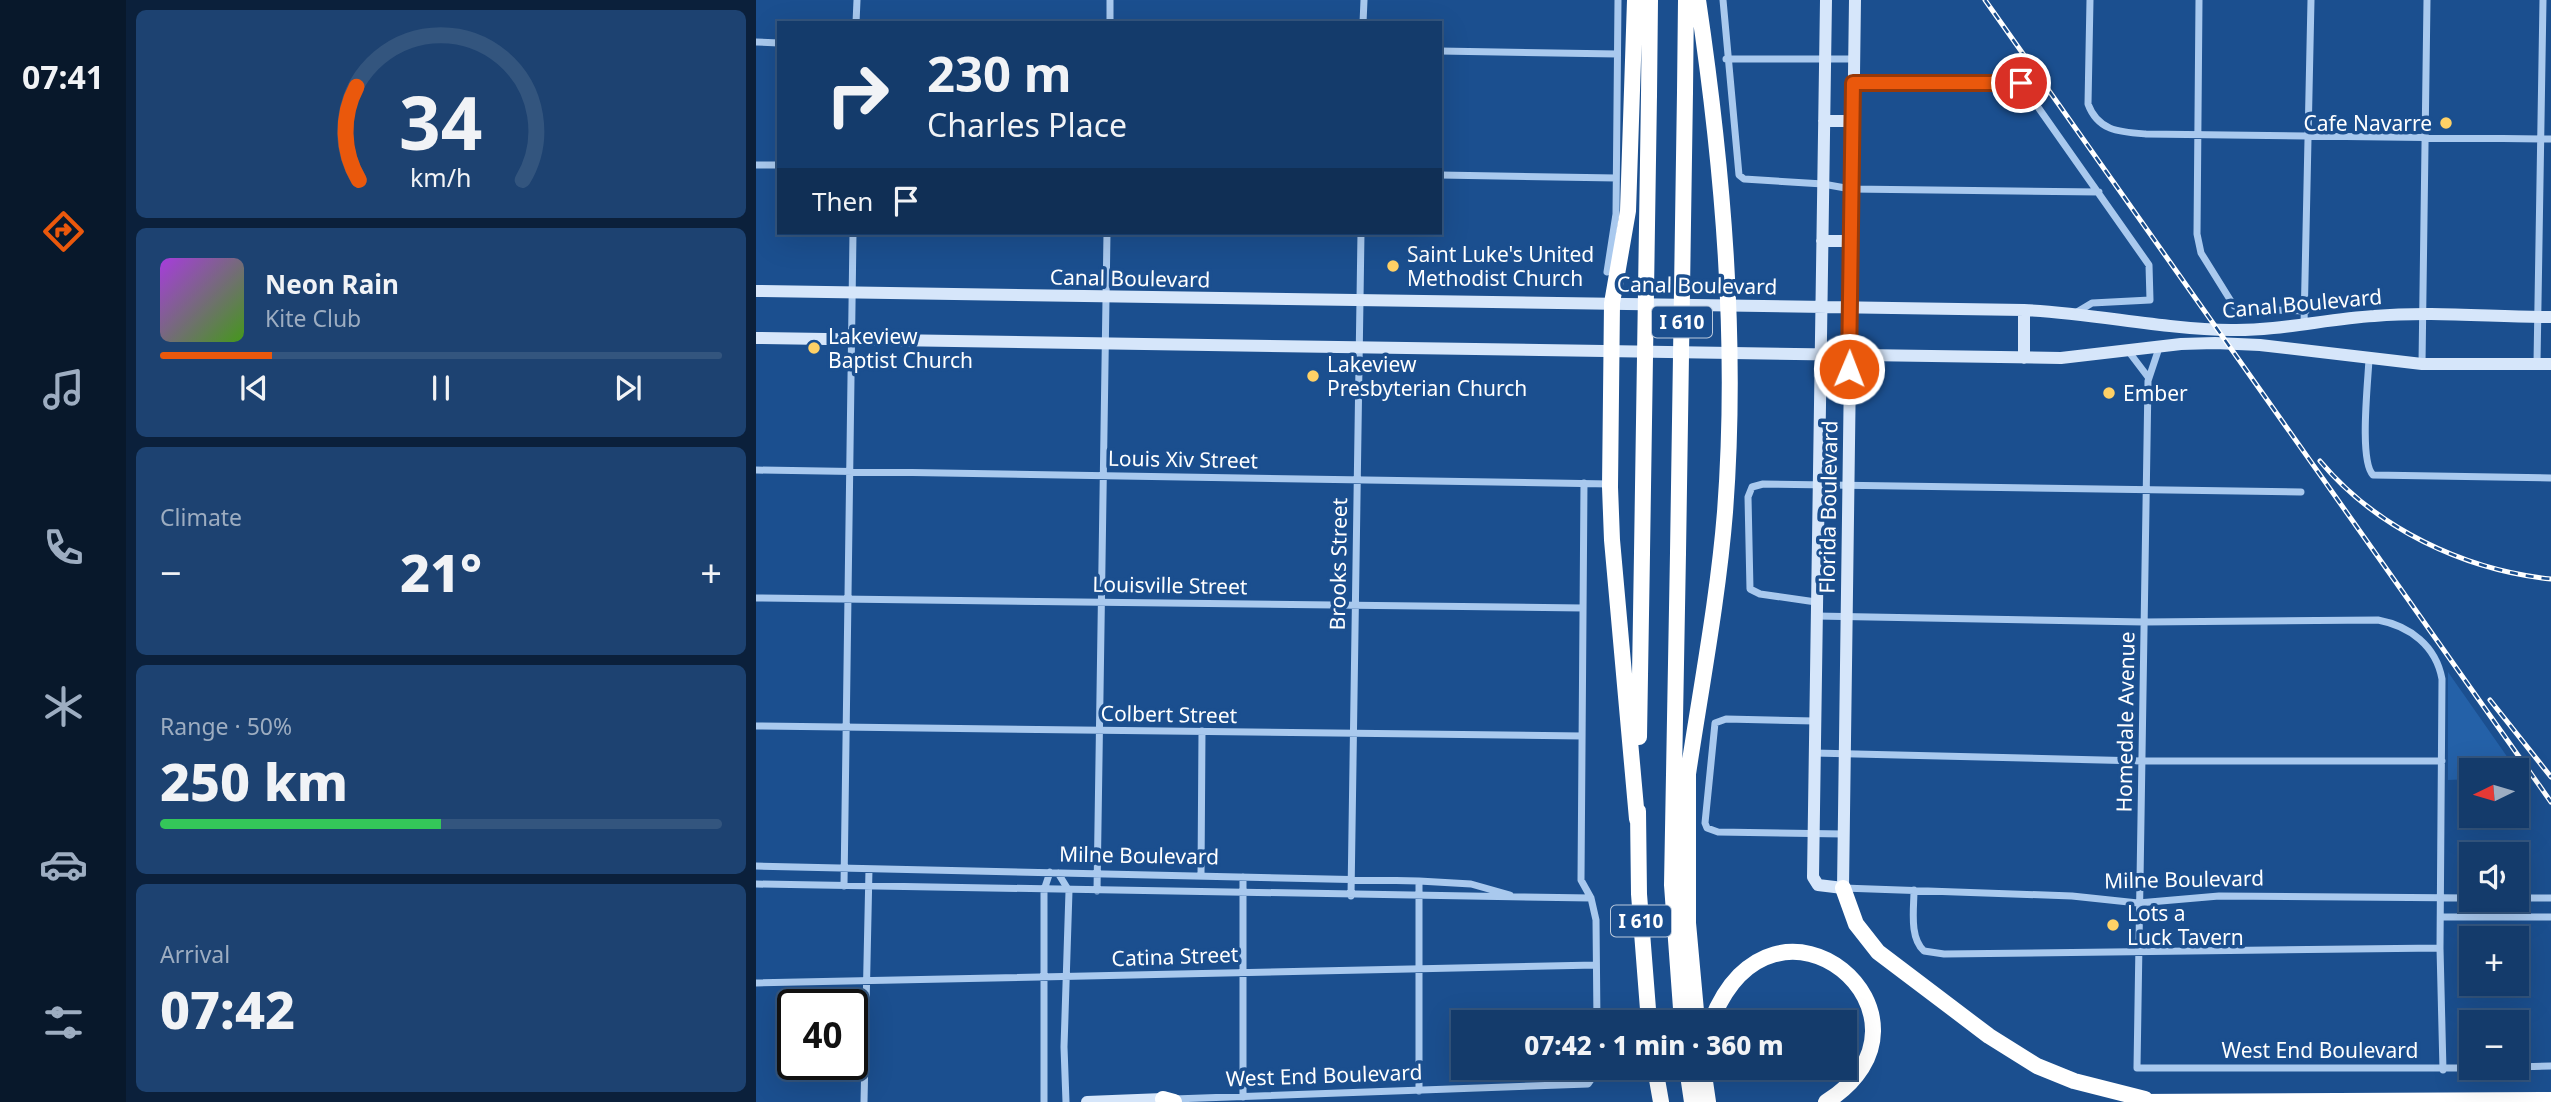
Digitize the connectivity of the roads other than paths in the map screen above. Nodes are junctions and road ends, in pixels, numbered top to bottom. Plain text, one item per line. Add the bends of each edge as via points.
1 (856, 0) edge
2 (1110, 0) edge
3 (1364, 0) edge
4 (1618, 0) edge
5 (1634, 0) edge
6 (1650, 0) edge
7 (1686, 0) edge
8 (1698, 0) edge
9 (1723, 0) edge
10 (1826, 0) edge
11 (1855, 0) edge
12 (2090, 0) edge
13 (2199, 0) edge
14 (2311, 0) edge
15 (2427, 0) edge
16 (2543, 0) edge
17 (856, 21) edge
18 (1110, 21) edge
19 (1363, 21) edge
20 (756, 42) edge
21 (777, 43) edge
22 (1442, 51) edge
23 (1617, 54) junction
24 (1825, 57) junction
25 (1727, 59) junction
26 (1853, 59) junction
27 (1853, 83) junction
28 (1824, 121) junction
29 (1852, 121) junction
30 (2198, 135) junction
31 (2309, 136) junction
32 (2425, 137) junction
33 (2541, 139) junction
34 (2551, 139) edge
35 (756, 165) edge
36 (777, 165) edge
37 (1442, 175) edge
38 (1616, 178) junction
39 (1822, 184) junction
40 (1852, 189) junction
41 (2099, 192) junction
42 (853, 235) edge
43 (1107, 235) edge
44 (1361, 235) edge
45 (1822, 241) junction
46 (1851, 241) junction
47 (1607, 272) dead end
48 (756, 291) edge
49 (852, 293) junction
50 (1106, 296) junction
51 (1361, 301) junction
52 (1612, 303) junction
53 (1729, 304) junction
54 (1822, 307) junction
55 (1850, 307) junction
56 (2024, 310) junction
57 (2306, 311) junction
58 (2077, 312) junction
59 (2423, 314) junction
60 (2544, 317) edge
61 (2304, 325) junction
62 (756, 338) edge
63 (852, 338) junction
64 (1105, 345) junction
65 (1360, 348) junction
66 (2159, 348) junction
67 (1614, 349) junction
68 (2129, 352) junction
69 (1730, 354) junction
70 (1820, 355) junction
71 (1850, 356) junction
72 (2024, 358) junction
73 (2369, 359) junction
74 (2537, 363) junction
75 (2422, 364) junction
76 (2551, 364) edge
77 (2148, 377) junction
78 (756, 470) edge
79 (850, 472) junction
80 (1104, 475) junction
81 (2551, 478) edge
82 (1357, 480) junction
83 (1584, 483) junction
84 (1610, 484) junction
85 (1818, 485) junction
86 (1847, 485) junction
87 (2147, 490) junction
88 (2301, 492) dead end
89 (756, 598) edge
90 (1678, 598) junction
91 (847, 599) junction
92 (1102, 602) junction
93 (1816, 602) junction
94 (1355, 605) junction
95 (1583, 608) junction
96 (1816, 616) junction
97 (1846, 618) junction
98 (2144, 622) junction
99 (1815, 721) junction
100 (756, 726) edge
101 (846, 727) junction
102 (1101, 730) junction
103 (1202, 731) junction
104 (1352, 735) junction
105 (1582, 737) junction
106 (1814, 753) junction
107 (1843, 754) junction
108 (2142, 761) junction
109 (2442, 761) junction
110 (1688, 774) junction
111 (1637, 819) junction
112 (1813, 833) junction
113 (1843, 834) junction
114 (756, 866) edge
115 (844, 868) junction
116 (869, 869) junction
117 (1054, 872) junction
118 (1098, 874) junction
119 (1201, 876) junction
120 (1243, 877) junction
121 (1351, 879) junction
122 (1419, 880) junction
123 (1815, 882) joint
124 (756, 884) edge
125 (844, 886) junction
126 (869, 886) junction
127 (1843, 888) junction
128 (1044, 890) junction
129 (1914, 890) junction
130 (1069, 891) junction
131 (1097, 891) junction
132 (1243, 894) junction
133 (1419, 895) junction
134 (1350, 896) junction
135 (1520, 898) junction
136 (1591, 898) junction
137 (2442, 898) junction
138 (2459, 898) edge
139 (2529, 898) edge
140 (2551, 898) edge
141 (2138, 903) junction
142 (2442, 917) junction
143 (2551, 917) edge
144 (2440, 948) junction
145 (2139, 952) junction
146 (1596, 965) junction
147 (1418, 968) junction
148 (1242, 971) junction
149 (1043, 977) junction
150 (1067, 977) junction
151 (867, 980) junction
152 (756, 983) edge
153 (1597, 1010) edge
154 (1648, 1010) edge
155 (1681, 1010) edge
156 (1696, 1010) edge
157 (1716, 1010) edge
158 (2551, 1066) edge
159 (2529, 1067) edge
160 (2137, 1068) joint
161 (2459, 1069) edge
162 (2443, 1070) junction
163 (1857, 1074) edge
164 (1591, 1080) edge
165 (1657, 1080) edge
166 (1689, 1080) edge
167 (1705, 1080) edge
168 (1853, 1080) edge
169 (1419, 1091) junction
170 (1243, 1097) junction
171 (2551, 1100) edge
172 (1169, 1101) edge
173 (2154, 1101) edge
174 (864, 1102) edge
175 (1044, 1102) edge
176 (1066, 1102) edge
177 (1087, 1102) edge
178 (1661, 1102) edge
179 (1692, 1102) edge
180 (1708, 1102) edge
181 (1826, 1102) edge
182 (2134, 1102) edge

1 - 17 street
2 - 18 street
3 - 19 street
4 - 23 street
5 - 52 highway via 1628,211
6 - 111 highway, I 610, bridge
7 - 90 highway, I 610, bridge
8 - 53 highway
9 - 25 street
10 - 24 main road, Florida Boulevard
11 - 26 main road, Florida Boulevard
12 - 30 street via 2088,104 2095,119 2112,130
13 - 30 street
14 - 31 street
15 - 32 street
16 - 33 street
20 - 21 street
22 - 23 street
23 - 38 street
24 - 25 street
24 - 26 street
24 - 28 main road, Florida Boulevard
25 - 39 street via 1739,175
26 - 27 main road, Florida Boulevard
27 - 29 main road, Florida Boulevard
27 - 41 street via 2021,83
28 - 29 main road
28 - 39 main road, Florida Boulevard
29 - 40 main road, Florida Boulevard
30 - 31 street
30 - 57 street via 2197,234 2201,253 2234,306
31 - 32 street
31 - 57 street
32 - 33 street
32 - 59 street
33 - 34 street
33 - 60 street
35 - 36 street
37 - 38 street
38 - 47 street
39 - 40 street
39 - 45 main road, Florida Boulevard
40 - 41 street
40 - 46 main road, Florida Boulevard
41 - 58 street via 2149,265 2150,300 2092,303
42 - 49 street
43 - 50 street
44 - 51 street, Brooks Street
45 - 46 main road
45 - 54 main road, Florida Boulevard
46 - 55 main road, Florida Boulevard
48 - 49 main road, Canal Boulevard
49 - 50 main road, Canal Boulevard
49 - 63 street
50 - 51 main road, Canal Boulevard
50 - 64 street
51 - 52 main road, Canal Boulevard
51 - 65 street, Brooks Street
52 - 53 main road, Canal Boulevard
52 - 67 highway
53 - 54 main road, Canal Boulevard
53 - 69 highway
54 - 55 main road, Canal Boulevard
54 - 70 main road, Florida Boulevard
55 - 56 main road, Canal Boulevard
55 - 71 main road, Florida Boulevard
56 - 58 main road, Canal Boulevard
56 - 72 main road
57 - 61 street
58 - 61 main road, Canal Boulevard via 2188,328 2267,330
59 - 60 main road, Canal Boulevard
59 - 61 main road, Canal Boulevard
59 - 75 street
60 - 74 street
62 - 63 main road, Canal Boulevard
63 - 64 main road, Canal Boulevard
63 - 79 street
64 - 65 main road, Canal Boulevard
64 - 80 street
65 - 67 main road, Canal Boulevard
65 - 82 street, Brooks Street
66 - 68 main road, Canal Boulevard
66 - 73 main road, Canal Boulevard via 2260,345
66 - 77 street, Homedale Avenue
67 - 69 main road, Canal Boulevard
67 - 84 highway
68 - 72 main road, Canal Boulevard
68 - 77 street
69 - 70 main road, Canal Boulevard
69 - 110 highway via 1725,512
70 - 71 main road, Canal Boulevard
70 - 85 main road, Florida Boulevard
71 - 72 main road, Canal Boulevard
71 - 86 main road, Florida Boulevard
73 - 75 main road, Canal Boulevard
73 - 81 street via 2366,460 2373,475
74 - 75 main road, Canal Boulevard
74 - 76 main road, Canal Boulevard
77 - 87 street, Homedale Avenue
78 - 79 street, Louis Xiv Street
79 - 80 street, Louis Xiv Street
79 - 91 street
80 - 82 street, Louis Xiv Street
80 - 92 street
82 - 83 street, Louis Xiv Street
82 - 94 street, Brooks Street
83 - 84 street, Louis Xiv Street
83 - 95 street
84 - 111 highway
85 - 86 street
85 - 93 main road, Florida Boulevard
85 - 93 street via 1763,484 1752,487 1748,497 1750,589
86 - 87 street
86 - 97 main road, Florida Boulevard
87 - 88 street
87 - 98 street, Homedale Avenue
89 - 91 street, Louisville Street
90 - 110 highway
90 - 155 highway, I 610 via 1672,886
91 - 92 street, Louisville Street
91 - 101 street
92 - 94 street, Louisville Street
92 - 102 street
93 - 96 main road, Florida Boulevard
94 - 95 street, Louisville Street
94 - 104 street, Brooks Street
95 - 105 street
96 - 97 street
96 - 99 main road, Florida Boulevard
97 - 98 street
97 - 107 main road, Florida Boulevard
98 - 108 street, Homedale Avenue
98 - 109 street via 2378,620 2408,629 2431,651 2440,669
99 - 106 main road, Florida Boulevard
99 - 112 street via 1726,719 1715,723 1704,817 1707,828 1718,832
100 - 101 street, Colbert Street
101 - 102 street, Colbert Street
101 - 115 street
102 - 103 street, Colbert Street
102 - 118 street
103 - 104 street, Colbert Street
103 - 119 street
104 - 105 street, Colbert Street
104 - 121 street, Brooks Street
105 - 136 street via 1581,880
106 - 107 street
106 - 112 main road, Florida Boulevard
107 - 108 street
107 - 113 main road, Florida Boulevard
108 - 109 street
108 - 141 street, Homedale Avenue
109 - 137 street
110 - 156 highway via 1688,923
111 - 154 highway, I 610
112 - 113 street
112 - 123 main road, Florida Boulevard
113 - 127 main road, Florida Boulevard
114 - 115 street, Milne Boulevard
115 - 116 street, Milne Boulevard
115 - 125 street
116 - 117 street, Milne Boulevard
116 - 126 street
117 - 118 street, Milne Boulevard
117 - 128 street
117 - 130 street
118 - 119 street, Milne Boulevard
118 - 131 street
119 - 120 street, Milne Boulevard
120 - 121 street, Milne Boulevard
120 - 132 street
121 - 122 street, Milne Boulevard
121 - 134 street, Brooks Street
122 - 133 street
122 - 135 street, Milne Boulevard via 1471,884
123 - 127 main road, Milne Boulevard
124 - 125 street, Milne Boulevard
125 - 126 street, Milne Boulevard
126 - 128 street, Milne Boulevard
126 - 151 street
127 - 129 street, Milne Boulevard
127 - 173 highway via 1856,924 1878,952 1989,1036 2037,1066 2074,1081
128 - 130 street, Milne Boulevard
128 - 149 street
129 - 141 street, Milne Boulevard
129 - 145 street via 1916,937 1924,951
130 - 131 street, Milne Boulevard
130 - 150 street
131 - 132 street, Milne Boulevard
132 - 134 street, Milne Boulevard
132 - 148 street
133 - 134 street, Milne Boulevard
133 - 135 street, Milne Boulevard
133 - 147 street
135 - 136 street, Milne Boulevard
136 - 146 street
137 - 138 street, Milne Boulevard
137 - 141 street, Milne Boulevard via 2219,896
137 - 142 street
139 - 140 street
141 - 145 street, Homedale Avenue
142 - 143 street
142 - 144 street
144 - 145 street
144 - 162 street
145 - 160 street, Homedale Avenue
146 - 147 street, Catina Street
146 - 153 street
147 - 148 street, Catina Street
147 - 169 street
148 - 150 street, Catina Street
148 - 170 street
149 - 150 street, Catina Street
149 - 151 street, Catina Street
149 - 175 street
150 - 176 street
151 - 152 street, Catina Street
151 - 174 street
157 - 163 highway via 1741,972 1769,956 1802,952 1843,969 1864,993 1872,1023 1868,1058
158 - 159 street
160 - 162 street, West End Boulevard
161 - 162 street, West End Boulevard
164 - 169 street, West End Boulevard via 1562,1086
165 - 178 highway
166 - 179 highway
167 - 180 highway
168 - 181 highway
169 - 170 street, West End Boulevard
170 - 172 street, West End Boulevard
171 - 173 highway
172 - 177 main road, West End Boulevard
173 - 182 highway

